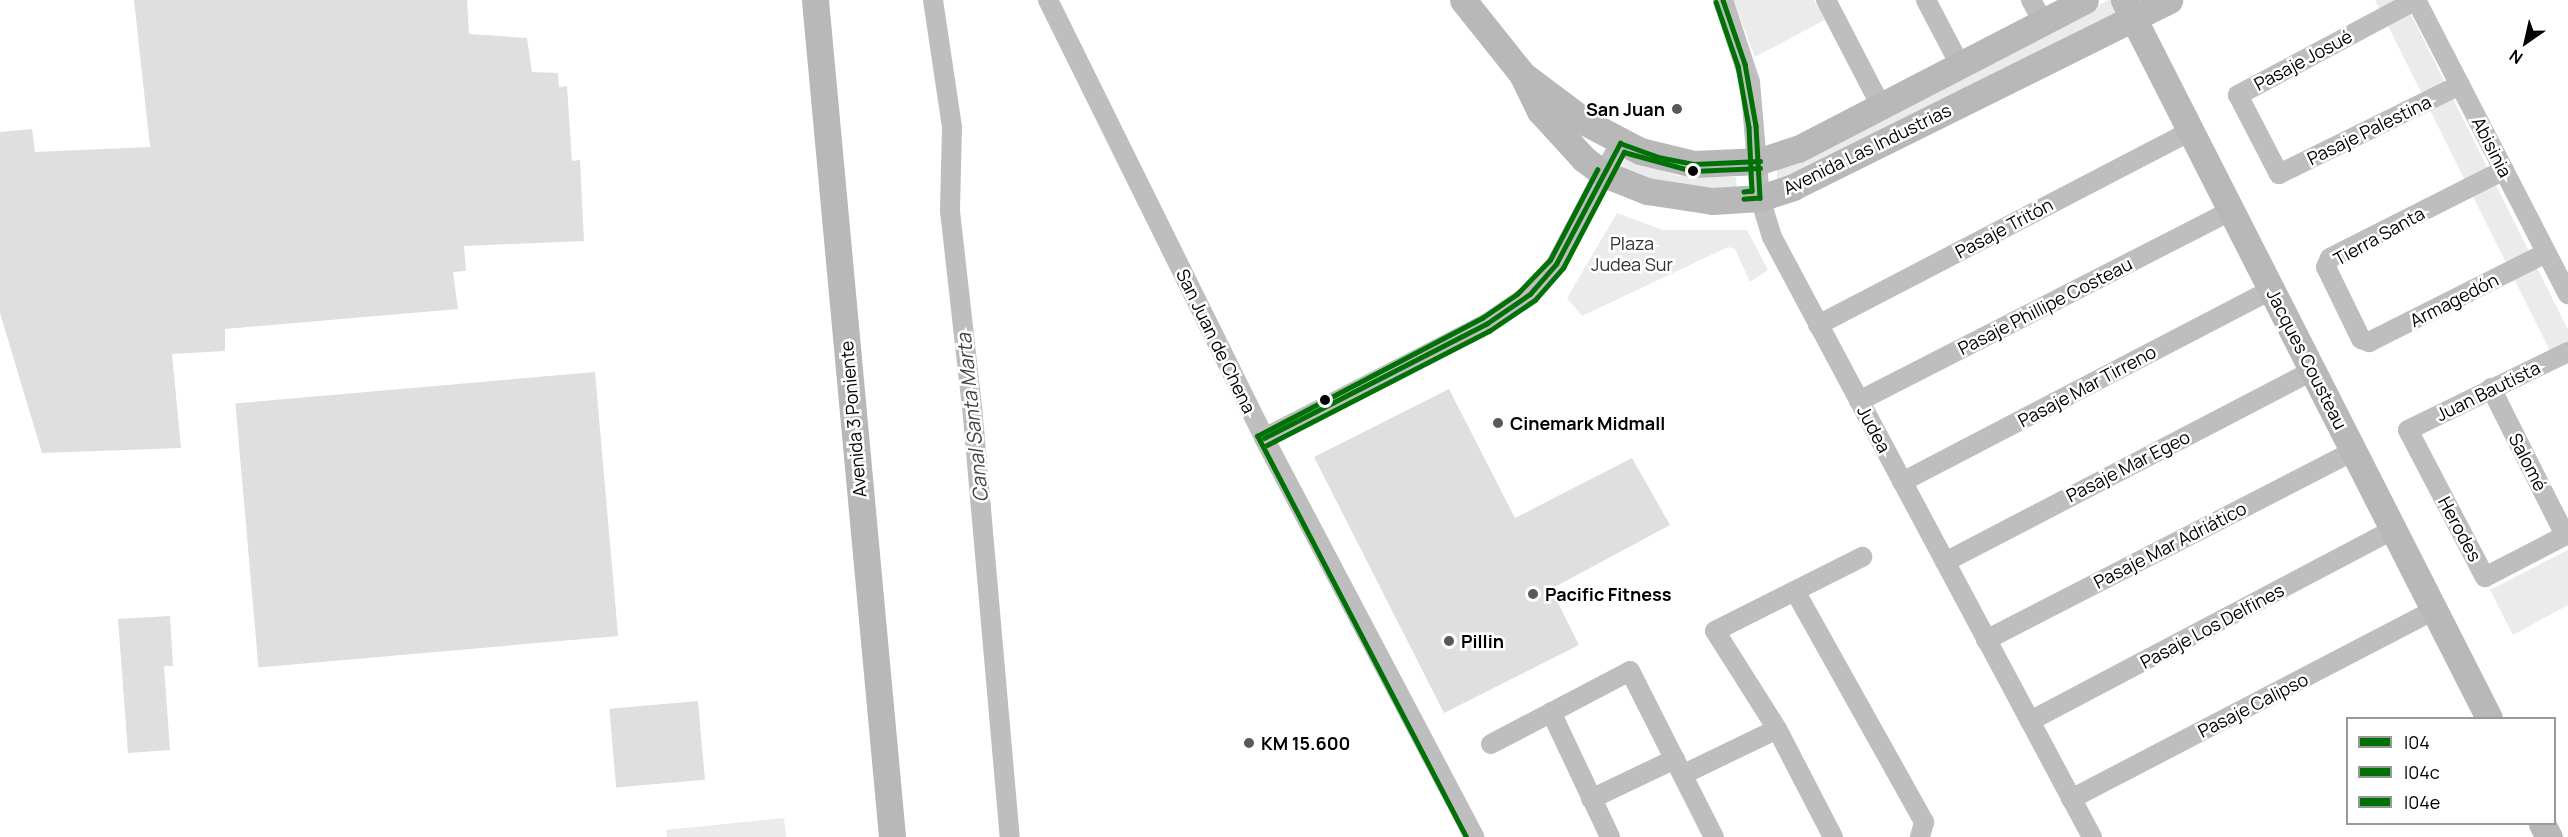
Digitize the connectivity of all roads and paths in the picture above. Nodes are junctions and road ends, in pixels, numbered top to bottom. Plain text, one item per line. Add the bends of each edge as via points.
1 (814, 0) edge
2 (1048, 0) edge
3 (1463, 0) edge
4 (1723, 0) edge
5 (1826, 0) edge
6 (1926, 0) edge
7 (2085, 0) edge
8 (2169, 0) edge
9 (2416, 0) edge
10 (2129, 9) edge
11 (2037, 11) edge
12 (1960, 65) junction
13 (1522, 74) junction
14 (2460, 85) junction
15 (1881, 106) junction
16 (2190, 131) junction
17 (1620, 143) junction
18 (1760, 161) junction
19 (2504, 170) junction
20 (1604, 174) junction
21 (2279, 174) joint
22 (1760, 198) junction
23 (2231, 211) junction
24 (2546, 253) junction
25 (2271, 290) junction
26 (2568, 294) edge
27 (1818, 325) junction
28 (2361, 339) joint
29 (2568, 352) edge
30 (2312, 371) junction
31 (2491, 388) junction
32 (1859, 401) junction
33 (2408, 430) joint
34 (1264, 438) junction
35 (2353, 451) junction
36 (1902, 482) junction
37 (2393, 530) junction
38 (2567, 535) edge
39 (1862, 557) dead end
40 (1945, 562) junction
41 (1795, 591) junction
42 (2434, 610) junction
43 (1986, 640) junction
44 (1551, 712) junction
45 (2488, 717) edge
46 (2030, 721) junction
47 (1776, 729) junction
48 (1491, 744) dead end
49 (1679, 766) junction
50 (1591, 799) junction
51 (2072, 799) junction
52 (892, 837) edge
53 (1474, 837) edge
54 (1610, 837) edge
55 (1714, 837) edge
56 (1833, 837) edge
57 (1920, 837) edge
58 (2092, 837) edge

1 - 52 street, Avenida 3 Poniente
2 - 34 street, San Juan de Chena
3 - 13 street, Avenida Las Industrias
4 - 18 street, Judea via 1750,82
5 - 15 street
6 - 12 street
7 - 11 street, Avenida Las Industrias
8 - 10 street, Avenida Las Industrias
9 - 14 street, Abisinia
9 - 21 street, Pasaje Josué via 2238,94
10 - 16 street, Jacques Cousteau
10 - 22 street, Avenida Las Industrias via 1818,175
11 - 12 street, Avenida Las Industrias
12 - 15 street, Avenida Las Industrias
13 - 17 street, Avenida Las Industrias
13 - 20 street, Avenida Las Industrias via 1540,111 1584,159
14 - 19 street, Abisinia
14 - 21 street, Pasaje Palestina
15 - 18 street, Avenida Las Industrias via 1798,149
16 - 23 street, Jacques Cousteau
16 - 27 street, Pasaje Tritón
17 - 18 street, Avenida Las Industrias via 1658,157 1694,164
17 - 20 street
18 - 22 street, Judea
19 - 24 street, Abisinia
19 - 28 street, Tierra Santa via 2330,258 2326,267
20 - 22 street, Avenida Las Industrias via 1647,191 1691,200
20 - 34 street via 1556,264 1522,300 1486,324
22 - 27 street, Judea via 1772,237
23 - 25 street, Jacques Cousteau
23 - 32 street, Pasaje Phillipe Costeau
24 - 26 street, Abisinia
24 - 28 street, Armagedón via 2369,342
25 - 30 street, Jacques Cousteau
25 - 36 street, Pasaje Mar Tirreno
27 - 32 street, Judea
29 - 31 street, Juan Bautista
30 - 35 street, Jacques Cousteau
30 - 40 street, Pasaje Mar Egeo
31 - 33 street, Juan Bautista
31 - 38 street, Salomé
32 - 36 street, Judea
33 - 38 street, Herodes via 2485,577
34 - 53 street, San Juan de Chena
35 - 37 street, Jacques Cousteau
35 - 43 street, Pasaje Mar Adriático
36 - 40 street, Judea
37 - 42 street, Jacques Cousteau
37 - 46 street, Pasaje Los Delfines
39 - 41 street
40 - 43 street, Judea
41 - 47 street via 1715,631
41 - 57 street via 1924,822
42 - 45 street, Jacques Cousteau
42 - 51 street, Pasaje Calipso
43 - 46 street, Judea
44 - 48 street
44 - 49 street via 1630,672
44 - 50 street
46 - 51 street, Judea
47 - 49 street
47 - 56 street
49 - 50 street
49 - 55 street
50 - 54 street
51 - 58 street, Judea

